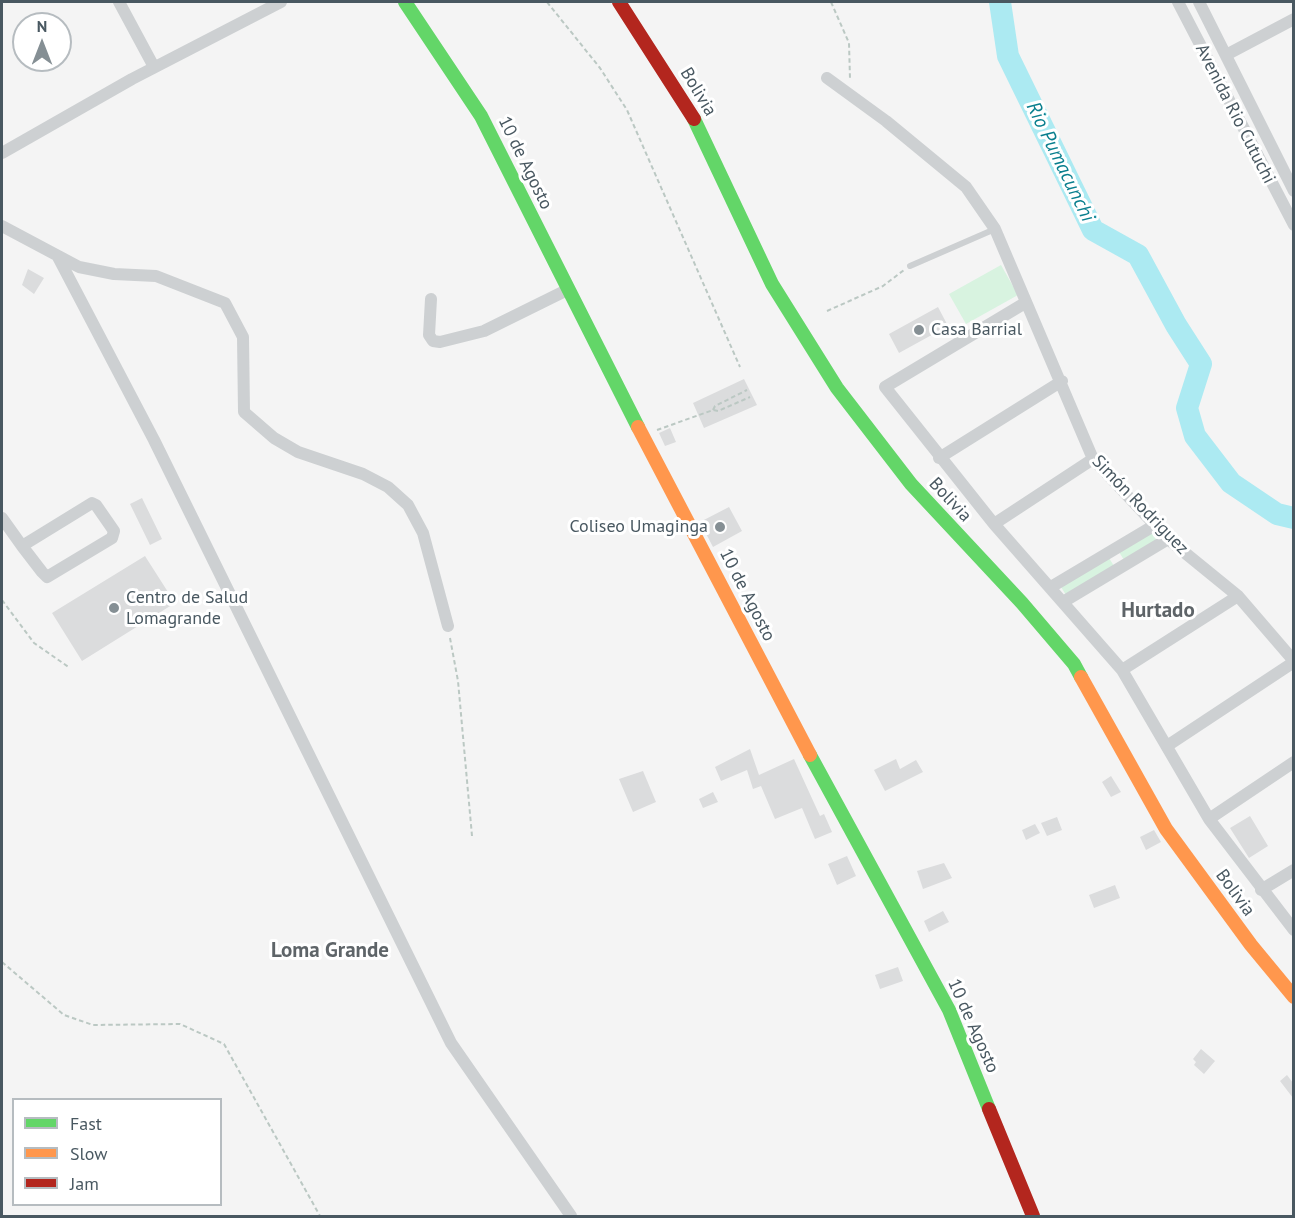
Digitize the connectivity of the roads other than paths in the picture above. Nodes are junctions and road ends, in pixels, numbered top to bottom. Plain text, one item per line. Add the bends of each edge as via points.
1 (119, 2) edge
2 (281, 2) edge
3 (405, 2) edge
4 (619, 2) edge
5 (1178, 2) edge
6 (1199, 2) edge
7 (1293, 19) edge
8 (1226, 55) junction
9 (154, 67) junction
10 (827, 78) dead end
11 (2, 153) edge
12 (1293, 188) edge
13 (1277, 195) junction
14 (1293, 225) edge
15 (2, 226) edge
16 (995, 229) junction
17 (58, 257) junction
18 (910, 266) road end
19 (567, 290) junction
20 (431, 299) dead end
21 (1025, 303) junction
22 (1062, 381) junction
23 (939, 458) junction
24 (1093, 459) junction
25 (2, 518) edge
26 (994, 524) junction
27 (1155, 525) junction
28 (1168, 539) junction
29 (22, 546) junction
30 (1109, 552) junction
31 (1120, 568) junction
32 (1051, 587) junction
33 (1238, 596) junction
34 (1063, 602) junction
35 (448, 626) road end
36 (1293, 662) edge
37 (1122, 670) junction
38 (1167, 746) junction
39 (1293, 762) edge
40 (1209, 819) junction
41 (1293, 870) edge
42 (1261, 890) junction
43 (1293, 930) edge
44 (1293, 997) edge
45 (571, 1216) edge
46 (1033, 1216) edge

1 - 9 street
2 - 9 street
3 - 19 street, 10 de Agosto via 481,116
4 - 44 street, Bolivia via 691,112 772,284 837,388 911,484 1074,664 1166,829
5 - 13 street, Avenida Rio Cutuchi
6 - 8 street, Avenida Rio Cutuchi
7 - 8 street
8 - 12 street, Avenida Rio Cutuchi
9 - 11 street
10 - 16 street, Simón Rodriguez via 966,187
12 - 13 street
13 - 14 street, Avenida Rio Cutuchi
15 - 17 street
16 - 18 lane
16 - 21 street, Simón Rodriguez
17 - 35 street via 79,267 114,274 156,276 225,303 243,337 244,412 274,438 298,452 363,474 388,487 408,505 423,533
17 - 45 street via 159,450 451,1043
19 - 20 street via 484,331 440,342 429,335
19 - 46 street, 10 de Agosto via 787,714 949,1010
21 - 22 street, Simón Rodriguez
21 - 23 street via 885,387
22 - 23 street
22 - 24 street, Simón Rodriguez
23 - 26 street
24 - 26 street
24 - 27 street, Simón Rodriguez
25 - 29 street
26 - 32 street
27 - 28 street, Simón Rodriguez
27 - 30 street
28 - 31 street
28 - 33 street, Simón Rodriguez
29 - 29 street via 42,572 51,577 112,538 114,531 92,503
30 - 31 street
30 - 32 street
31 - 34 street
32 - 34 street
33 - 36 street, Simón Rodriguez
33 - 37 street
34 - 37 street
36 - 38 street
37 - 38 street
38 - 40 street
39 - 40 street
40 - 42 street
41 - 42 street
42 - 43 street

